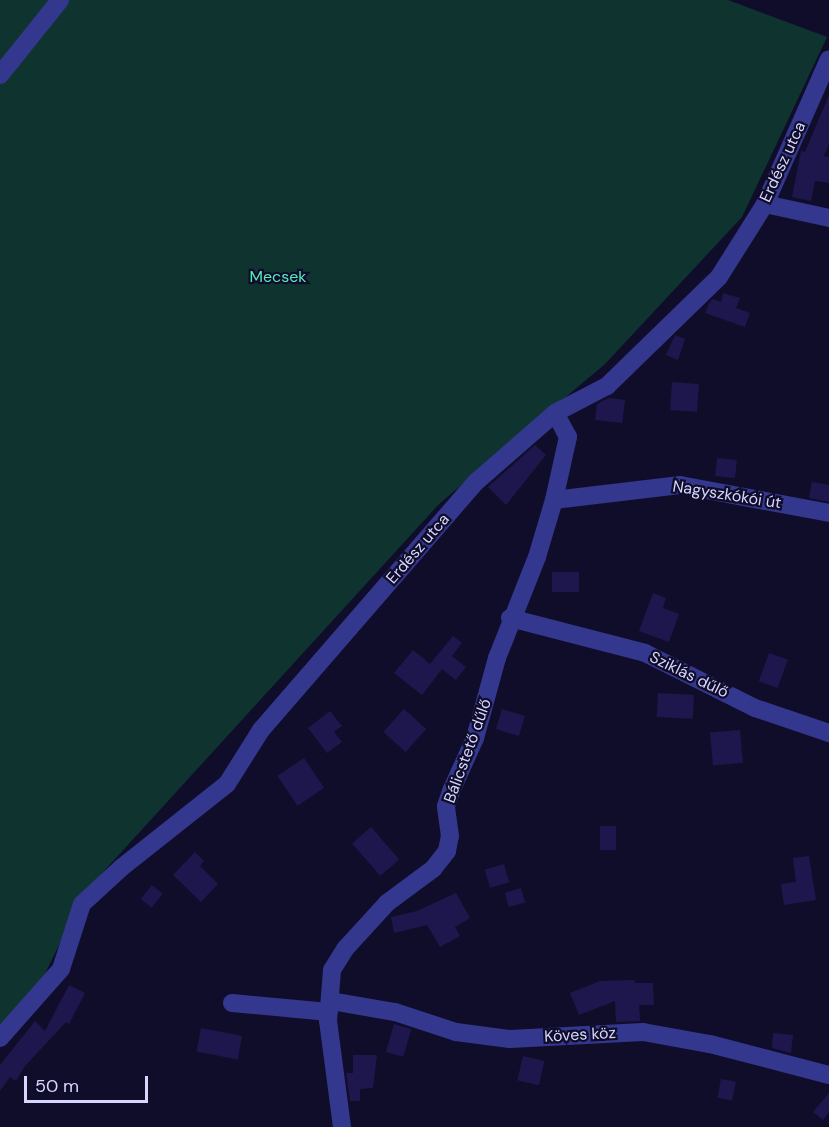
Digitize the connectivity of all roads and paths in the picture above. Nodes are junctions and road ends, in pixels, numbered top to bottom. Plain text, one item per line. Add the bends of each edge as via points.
1 (60, 0) edge
2 (829, 59) edge
3 (0, 75) edge
4 (765, 204) junction
5 (829, 218) edge
6 (555, 413) junction
7 (554, 500) junction
8 (829, 513) edge
9 (510, 618) junction
10 (829, 733) edge
11 (232, 1003) dead end
12 (330, 1006) junction
13 (0, 1038) edge
14 (829, 1075) edge
15 (342, 1127) edge

1 - 3 street
2 - 4 street, Erdész utca
4 - 5 street
4 - 6 street, Erdész utca via 720,277 607,386
6 - 7 street, Bálicstető dűlő via 568,437
6 - 13 street, Erdész utca via 476,482 261,730 228,784 121,868 82,904 61,969
7 - 8 street, Nagyszkókói út via 680,484
7 - 9 street, Bálicstető dűlő via 537,557
9 - 10 street, Sziklás dűlő via 645,653 755,708
9 - 12 street, Bálicstető dűlő via 475,738 446,806 450,836 447,851 434,869 387,903 345,949 332,970
11 - 12 street, Köves köz
12 - 14 street, Köves köz via 395,1012 456,1032 510,1039 643,1032 710,1044
12 - 15 street, Bálicstető dűlő

